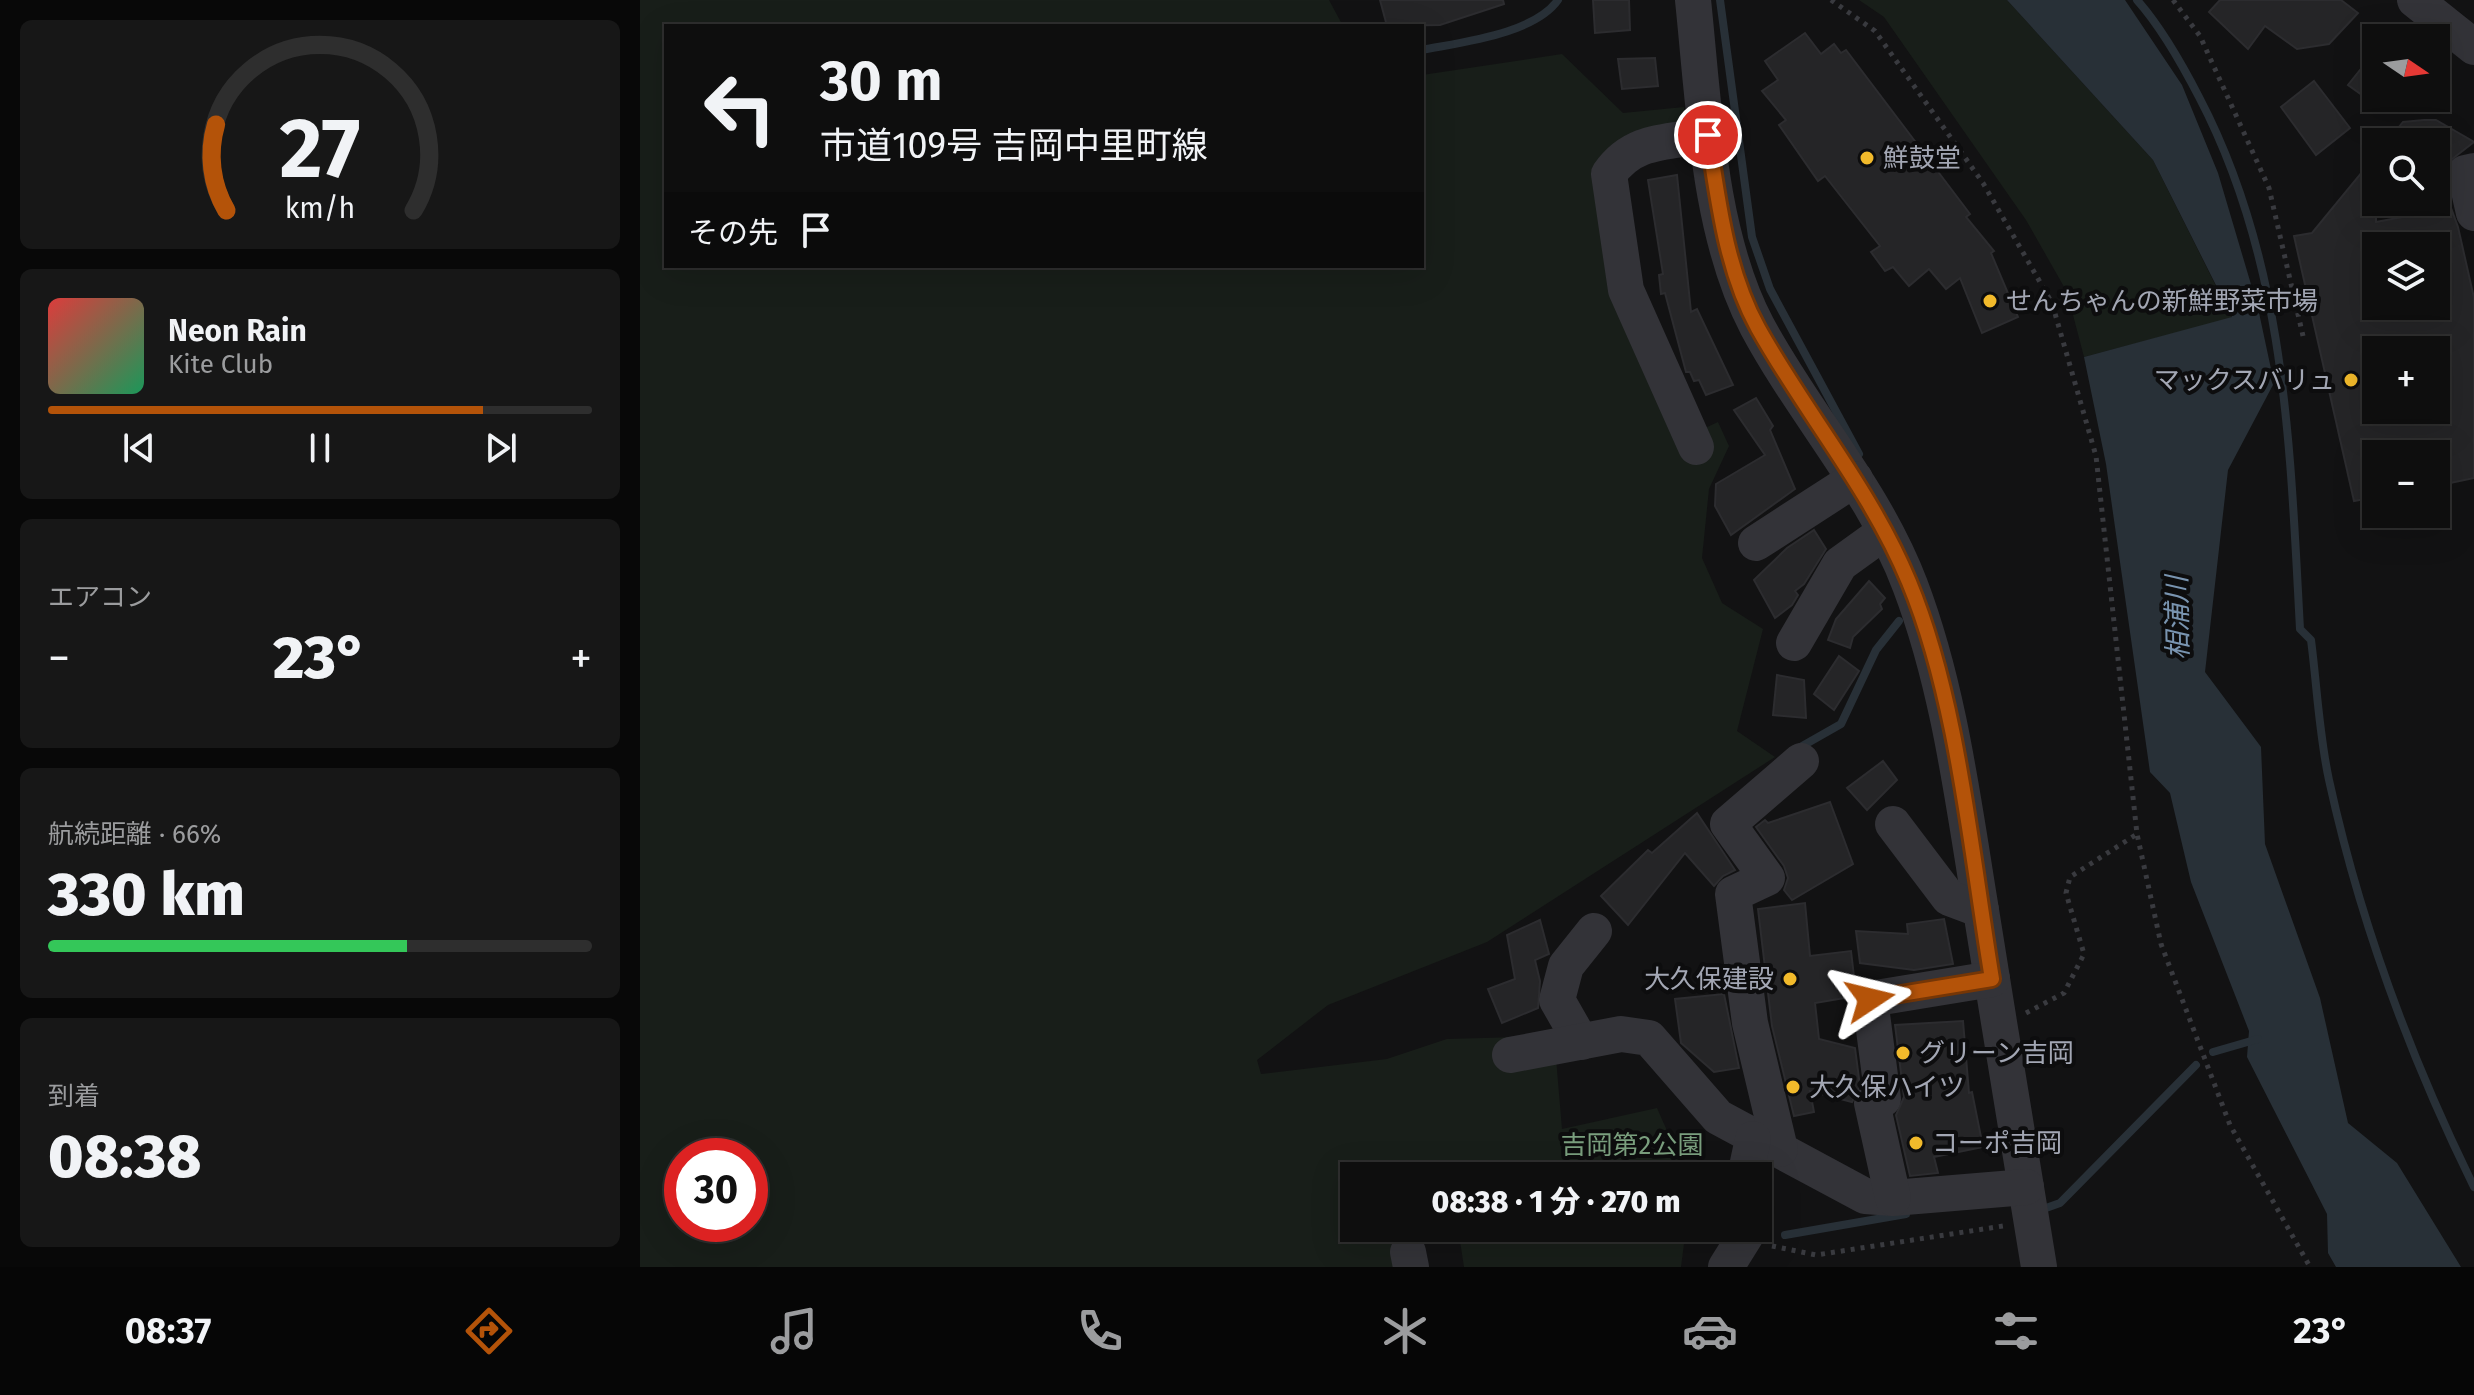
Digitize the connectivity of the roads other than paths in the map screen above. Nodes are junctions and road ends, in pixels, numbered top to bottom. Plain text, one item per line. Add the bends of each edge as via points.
1 (1693, 0) edge
2 (2415, 0) edge
3 (2474, 47) edge
4 (1708, 135) junction
5 (2474, 171) edge
6 (2474, 213) edge
7 (1698, 429) dead end
8 (1855, 479) junction
9 (1883, 533) junction
10 (1756, 543) dead end
11 (1794, 643) dead end
12 (1801, 761) dead end
13 (1893, 824) dead end
14 (1981, 910) junction
15 (1594, 931) dead end
16 (1992, 979) junction
17 (1581, 1042) junction
18 (1510, 1055) dead end
19 (1766, 1144) junction
20 (1754, 1162) edge
21 (1893, 1198) junction
22 (2029, 1204) junction
23 (1740, 1242) edge
24 (1726, 1267) edge
25 (2039, 1267) edge

1 - 4 street
2 - 3 street
4 - 7 street via 1636,147 1609,174 1626,290
4 - 8 street via 1736,278 1757,326
5 - 6 street via 2465,173
8 - 9 street
8 - 10 street
9 - 11 street via 1840,564
9 - 14 street via 1909,582 1931,647 1957,761
12 - 19 street via 1728,824 1767,878 1733,894
13 - 14 street via 1949,898
14 - 16 street
15 - 17 street via 1566,966 1557,1000
16 - 21 street via 1870,999 1883,1099 1872,1103
16 - 22 street
17 - 18 street
17 - 19 street via 1621,1034 1649,1038 1718,1117
19 - 20 street
19 - 21 street via 1865,1196
21 - 22 street
22 - 25 street
23 - 24 street

